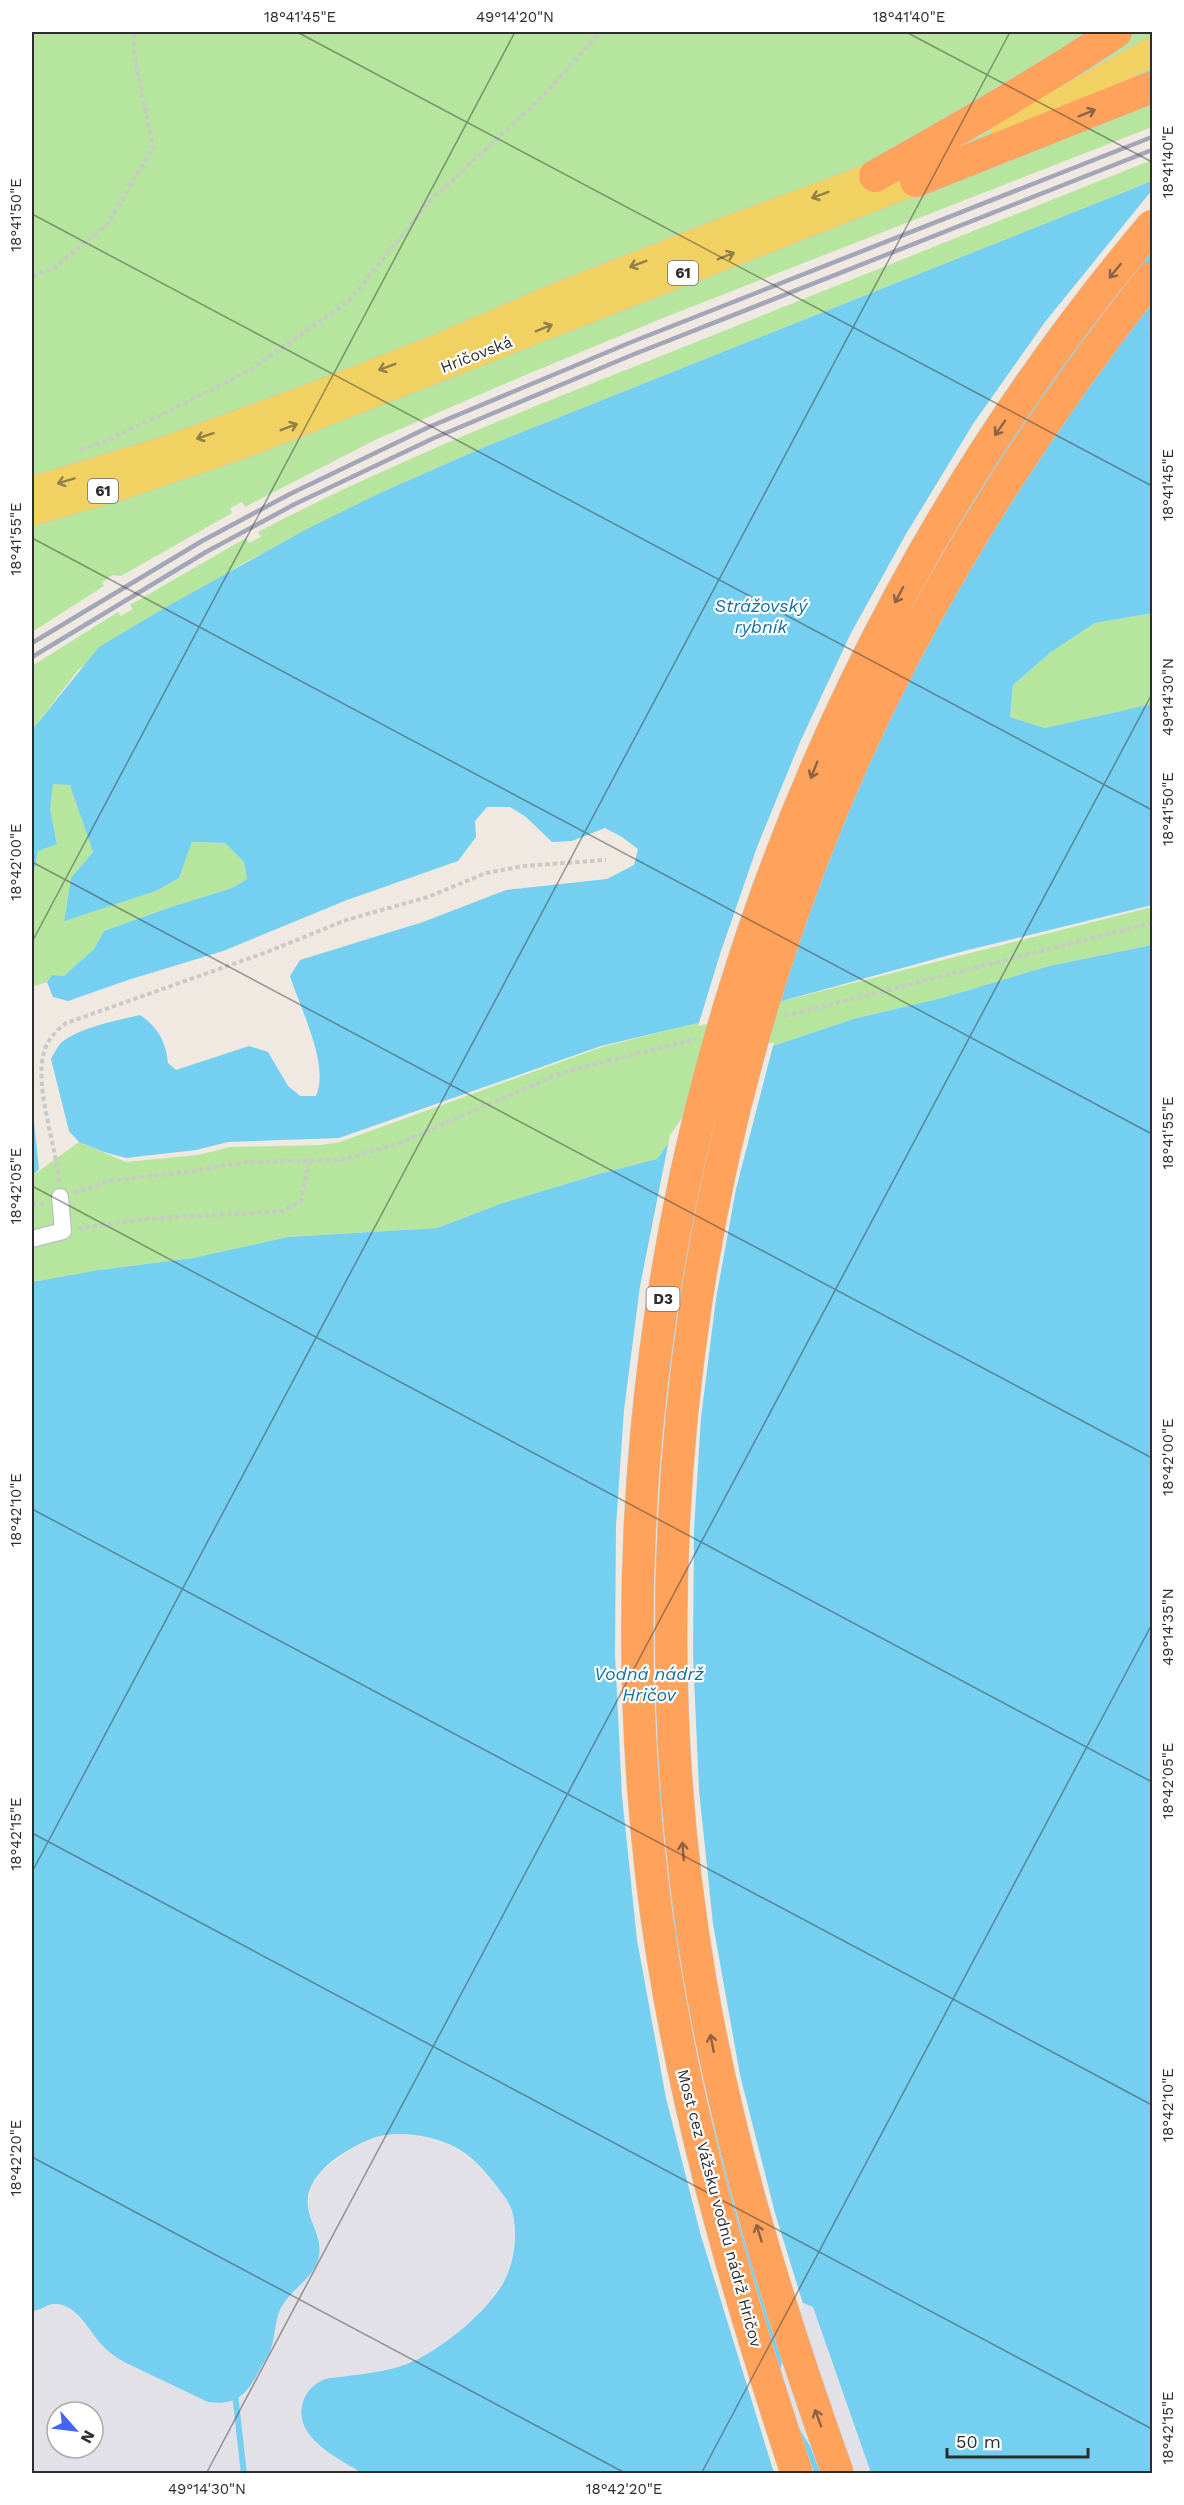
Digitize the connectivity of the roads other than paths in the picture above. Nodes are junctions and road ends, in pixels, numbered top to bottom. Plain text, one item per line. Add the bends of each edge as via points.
1 (1116, 32) edge
2 (1152, 38) edge
3 (1152, 51) edge
4 (1152, 87) edge
5 (875, 176) junction
6 (916, 181) junction
7 (1152, 226) edge
8 (1152, 277) edge
9 (32, 490) edge
10 (32, 512) edge
11 (60, 1197) road end
12 (32, 1239) edge
13 (797, 2474) edge
14 (838, 2474) edge

1 - 5 highway via 995,109
2 - 5 main road, 61 via 987,130
3 - 6 main road, 61
6 -> 4 highway
5 -> 9 main road, Hričovská / 61 via 598,280 303,400 162,451
10 -> 6 main road, Hričovská / 61 via 253,441
7 -> 13 highway, Most cez Vážsku vodnú nádrž Hričov / D3, bridge via 1054,348 990,441 928,542 871,647 829,736 777,863 735,984 705,1089 668,1267 653,1368 639,1577 642,1763 652,1878 685,2081 742,2299
14 -> 8 highway, Most cez Vážsku vodnú nádrž Hričov / D3, bridge via 747,2194 699,1975 682,1841 671,1670 675,1474 686,1373 716,1190 746,1066 788,928 851,767 906,652 957,559 1018,460
11 - 12 street via 63,1232

